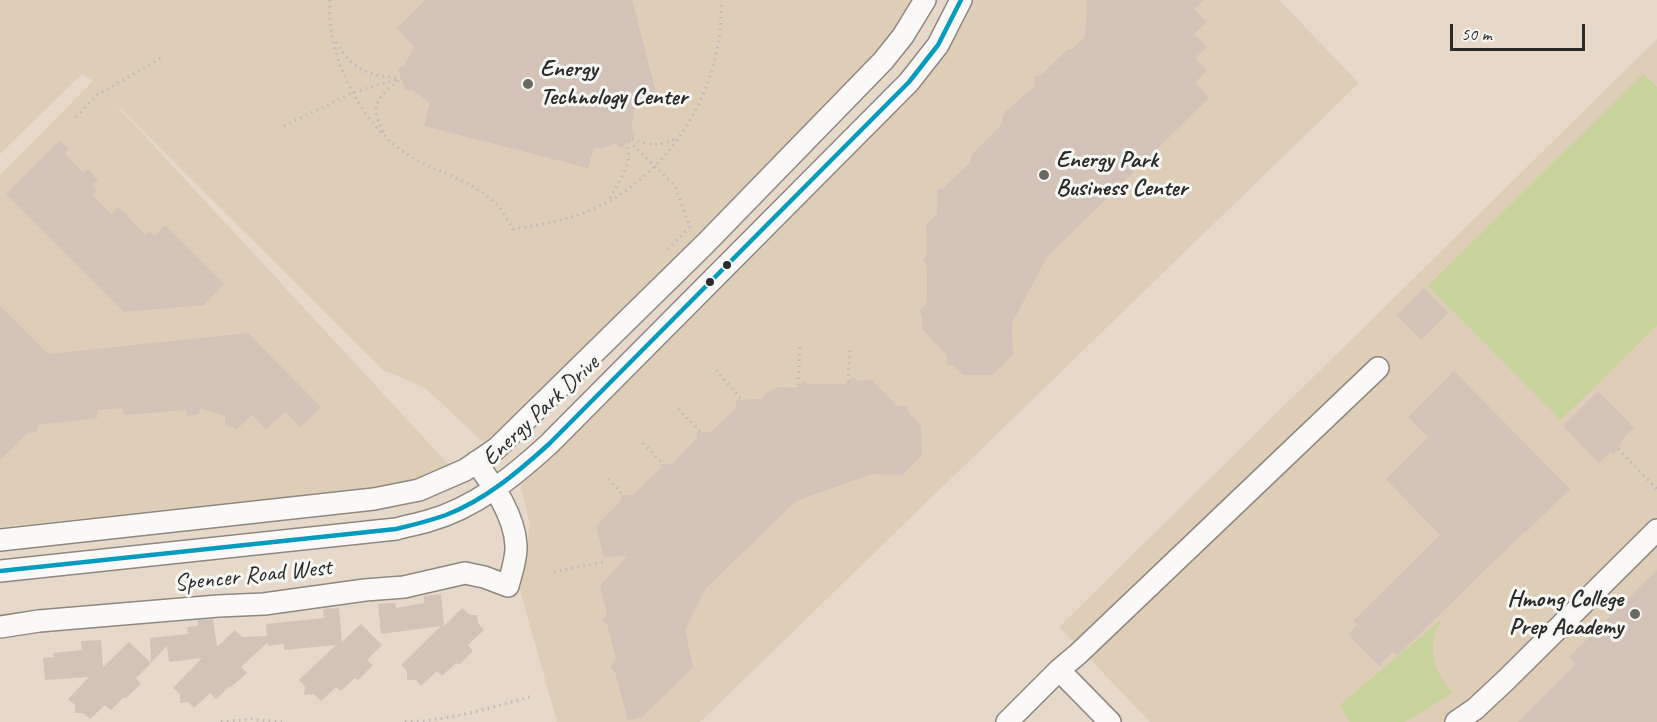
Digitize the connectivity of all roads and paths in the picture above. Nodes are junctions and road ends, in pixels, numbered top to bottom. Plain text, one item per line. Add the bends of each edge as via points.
1 (330, 0) edge
2 (721, 0) edge
3 (925, 0) edge
4 (961, 0) edge
5 (334, 38) junction
6 (161, 58) dead end
7 (401, 78) junction
8 (352, 93) junction
9 (76, 117) dead end
10 (284, 126) dead end
11 (679, 137) junction
12 (389, 141) junction
13 (629, 141) junction
14 (654, 166) junction
15 (609, 200) junction
16 (667, 250) dead end
17 (800, 345) dead end
18 (850, 348) dead end
19 (1378, 368) dead end
20 (716, 370) dead end
21 (848, 382) dead end
22 (798, 385) dead end
23 (742, 399) dead end
24 (678, 409) dead end
25 (701, 432) dead end
26 (643, 443) dead end
27 (1618, 449) dead end
28 (476, 462) junction
29 (663, 464) dead end
30 (608, 479) dead end
31 (495, 489) junction
32 (1657, 489) edge
33 (623, 495) dead end
34 (1657, 530) edge
35 (0, 540) edge
36 (607, 561) dead end
37 (0, 571) edge
38 (554, 572) dead end
39 (0, 627) edge
40 (1059, 670) junction
41 (532, 696) dead end
42 (221, 722) edge
43 (282, 722) edge
44 (405, 722) edge
45 (1007, 722) edge
46 (1110, 722) edge
47 (1456, 722) edge

1 - 5 path
2 - 11 path via 715,63 701,103
3 - 28 street, Energy Park Drive via 883,61 712,238 496,449
4 - 31 street, Energy Park Drive via 938,45 909,82 549,444
5 - 7 path via 354,65 368,74
5 - 8 path
6 - 9 path via 97,95
7 - 8 path
7 - 12 path via 376,103 378,122
8 - 10 path
8 - 12 path
11 - 13 path via 651,145
11 - 14 path
12 - 15 path via 421,163 481,192 498,206 513,229 572,217
13 - 14 path
13 - 15 path via 629,161
14 - 15 path
14 - 16 path via 675,186 690,227
17 - 22 path
18 - 21 path
19 - 40 street
20 - 23 path
24 - 25 path
26 - 29 path
27 - 32 path
28 - 31 street
28 - 35 street, Energy Park Drive via 419,490 374,499
30 - 33 path
31 - 37 street, Energy Park Drive via 429,521 396,528
31 - 39 street, Spencer Road West via 512,522 516,547 508,586 465,573 404,587 264,604
34 - 47 street via 1506,680
36 - 38 path
40 - 45 street
40 - 46 street
41 - 44 path via 435,720
42 - 43 path via 251,718

